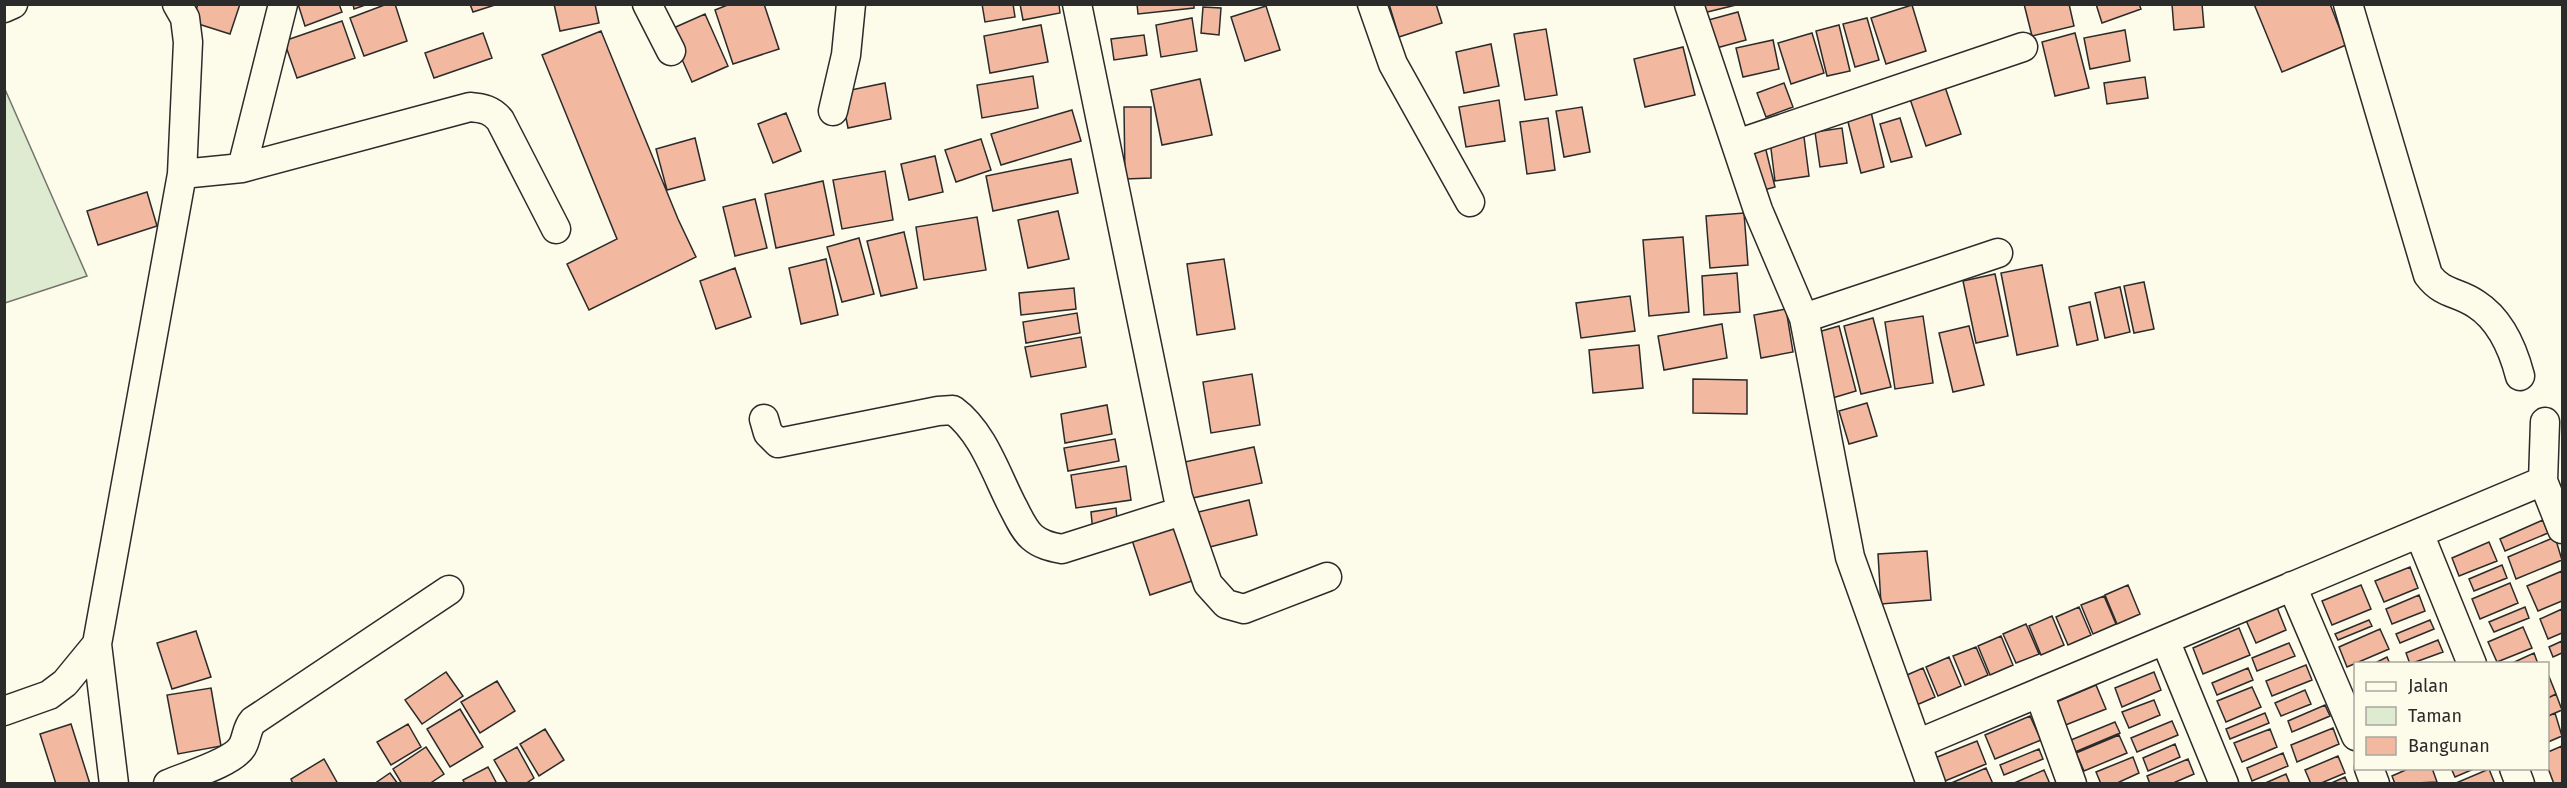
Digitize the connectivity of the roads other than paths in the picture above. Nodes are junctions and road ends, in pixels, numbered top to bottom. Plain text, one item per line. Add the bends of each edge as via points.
1 (13, 4) edge
2 (177, 4) edge
3 (282, 4) edge
4 (647, 4) edge
5 (851, 4) edge
6 (1077, 4) edge
7 (1372, 4) edge
8 (1689, 4) edge
9 (2349, 4) edge
10 (4, 8) edge
11 (2023, 47) dead end
12 (671, 51) dead end
13 (833, 111) dead end
14 (1737, 144) junction
15 (209, 172) junction
16 (1470, 202) dead end
17 (556, 229) dead end
18 (1998, 253) dead end
19 (1804, 318) junction
20 (2520, 376) dead end
21 (764, 419) dead end
22 (2545, 422) dead end
23 (2543, 481) junction
24 (1182, 511) junction
25 (2562, 529) edge
26 (2419, 533) junction
27 (1327, 577) dead end
28 (2292, 586) junction
29 (449, 590) dead end
30 (2166, 640) junction
31 (97, 644) junction
32 (2472, 662) edge
33 (2039, 693) junction
34 (4, 711) edge
35 (2354, 734) edge
36 (1917, 744) junction
37 (175, 781) edge
38 (114, 783) edge
39 (1931, 783) edge
40 (2072, 783) edge
41 (2224, 783) edge

1 - 10 street
2 - 15 street via 185,18
3 - 15 street
4 - 12 street
5 - 13 street via 846,55
6 - 24 street
7 - 16 street via 1393,64
8 - 14 street
9 - 20 street via 2428,275 2437,286 2476,304 2490,316 2514,353
11 - 14 street
14 - 19 street via 1758,210
15 - 17 street via 479,107 495,113 500,120
15 - 31 street
18 - 19 street
19 - 36 street via 1850,557
21 - 24 street via 768,432 778,442 953,410 980,441 1032,537 1062,549
22 - 23 street
23 - 25 street
23 - 26 street
24 - 27 street via 1208,584 1233,608 1244,609
26 - 28 street
26 - 32 street
28 - 30 street
28 - 35 street
29 - 37 street via 253,721 242,747 232,757
30 - 33 street
30 - 41 street
31 - 34 street via 65,683 49,695
31 - 38 street
33 - 36 street
33 - 40 street
36 - 39 street

